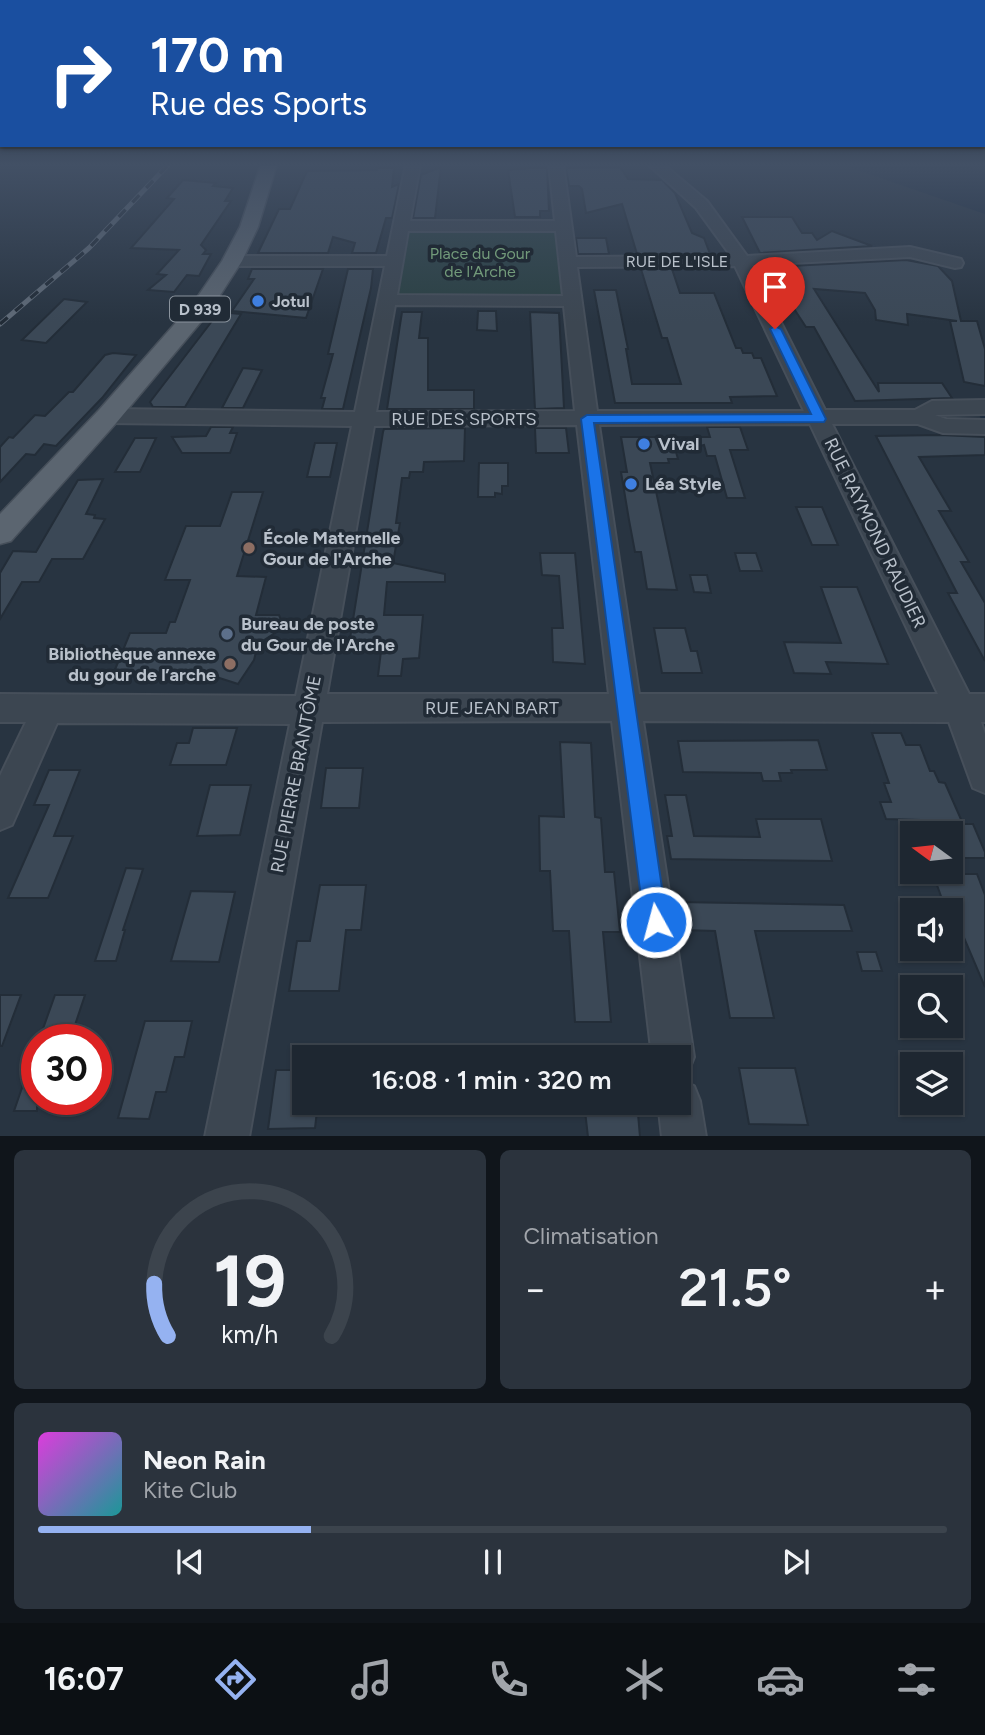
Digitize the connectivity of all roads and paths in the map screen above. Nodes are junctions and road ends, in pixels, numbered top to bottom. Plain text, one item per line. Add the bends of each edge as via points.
1 (253, 217) edge
2 (403, 217) edge
3 (562, 217) edge
4 (712, 217) edge
5 (401, 226) junction
6 (563, 226) junction
7 (232, 261) junction
8 (394, 261) junction
9 (566, 261) junction
10 (741, 261) junction
11 (955, 263) dead end
12 (387, 300) junction
13 (572, 301) junction
14 (947, 407) junction
15 (985, 407) edge
16 (108, 416) junction
17 (921, 417) junction
18 (364, 419) junction
19 (587, 419) junction
20 (820, 419) junction
21 (961, 427) junction
22 (985, 427) edge
23 (0, 533) edge
24 (0, 708) edge
25 (972, 708) edge
26 (628, 709) junction
27 (55, 710) junction
28 (308, 710) junction
29 (985, 777) edge
30 (0, 813) edge
31 (671, 1045) edge
32 (681, 1115) edge
33 (227, 1136) edge
34 (684, 1136) edge

1 - 7 main road, D 939
2 - 5 street, RUE PIERRE BRANTÔME
3 - 6 street
4 - 10 street, RUE RAYMOND RAUDIER
5 - 6 street
5 - 8 street, RUE PIERRE BRANTÔME
6 - 9 street
7 - 8 street
7 - 16 main road, D 939 via 202,306
8 - 12 street, RUE PIERRE BRANTÔME
9 - 10 street, RUE DE L'ISLE
9 - 13 street
10 - 11 street, RUE DE L'ISLE via 910,252
10 - 20 street, RUE RAYMOND RAUDIER
12 - 13 street
12 - 18 street, RUE PIERRE BRANTÔME
13 - 19 street
14 - 15 street
14 - 17 street via 932,408
14 - 21 street via 964,416 967,422
16 - 18 street, RUE DES SPORTS
16 - 23 main road, D 939
17 - 20 street, RUE DES SPORTS
17 - 21 street
18 - 19 street, RUE DES SPORTS
18 - 28 street, RUE PIERRE BRANTÔME
19 - 20 street, RUE DES SPORTS
19 - 26 street
20 - 25 street, RUE RAYMOND RAUDIER
21 - 22 street
24 - 27 street, RUE JEAN BART
25 - 26 street, RUE JEAN BART
25 - 29 street, RUE RAYMOND RAUDIER
26 - 28 street, RUE JEAN BART
26 - 31 street
27 - 28 street, RUE JEAN BART
27 - 30 street
28 - 33 street, RUE PIERRE BRANTÔME
32 - 34 street

